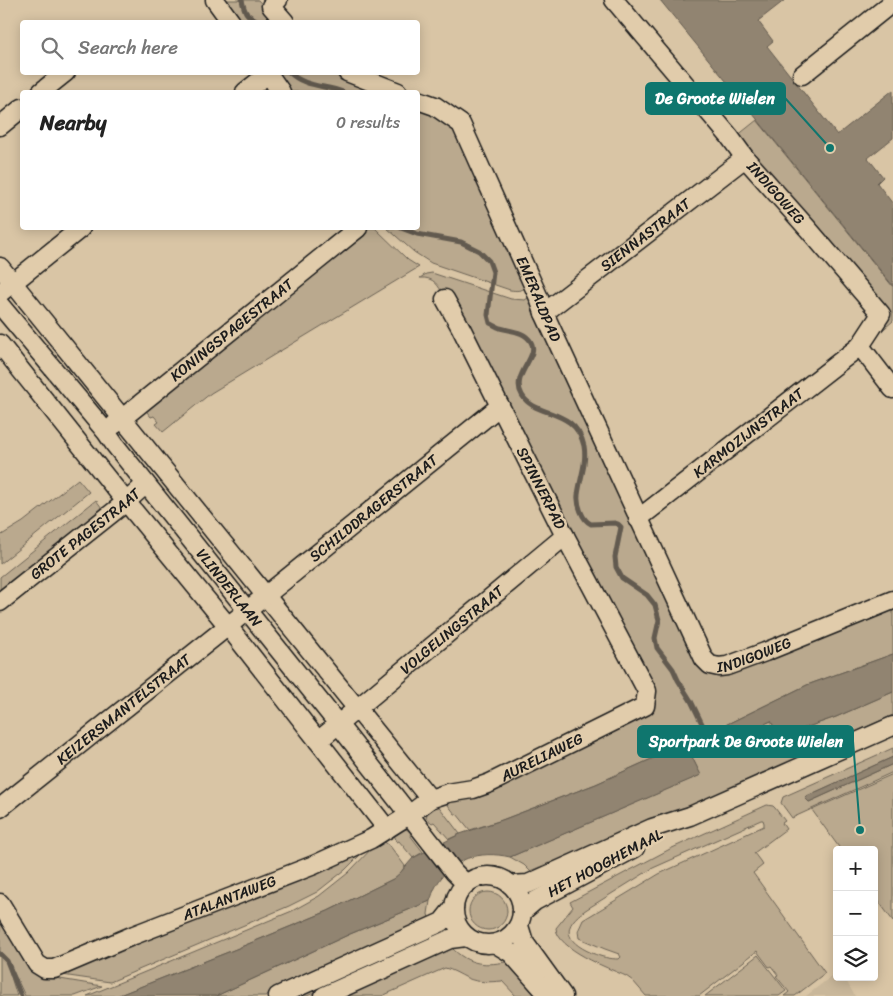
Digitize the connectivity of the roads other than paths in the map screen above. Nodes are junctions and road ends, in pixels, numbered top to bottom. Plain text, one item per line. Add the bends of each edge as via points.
1 (215, 0) edge
2 (614, 0) edge
3 (893, 2) edge
4 (274, 3) edge
5 (230, 20) edge
6 (284, 20) edge
7 (62, 75) edge
8 (265, 75) edge
9 (268, 75) edge
10 (354, 75) edge
11 (802, 75) dead end
12 (44, 90) edge
13 (247, 90) edge
14 (280, 90) edge
15 (392, 90) edge
16 (420, 101) edge
17 (20, 110) edge
18 (0, 126) edge
19 (745, 158) junction
20 (78, 230) edge
21 (356, 230) edge
22 (0, 266) edge
23 (6, 288) edge
24 (445, 299) dead end
25 (0, 305) edge
26 (544, 313) junction
27 (0, 344) edge
28 (860, 346) junction
29 (893, 389) edge
30 (500, 406) junction
31 (122, 419) junction
32 (106, 432) junction
33 (146, 484) junction
34 (126, 502) junction
35 (638, 519) junction
36 (566, 536) junction
37 (265, 596) junction
38 (893, 600) edge
39 (0, 602) edge
40 (246, 611) junction
41 (228, 626) junction
42 (638, 676) joint
43 (356, 710) junction
44 (338, 724) junction
45 (893, 726) edge
46 (318, 740) junction
47 (430, 799) junction
48 (0, 808) edge
49 (690, 816) junction
50 (414, 821) junction
51 (388, 829) junction
52 (460, 878) junction
53 (511, 885) junction
54 (0, 903) edge
55 (454, 907) junction
56 (520, 919) junction
57 (466, 937) junction
58 (496, 944) junction
59 (278, 996) edge
60 (324, 996) edge
61 (548, 996) edge
62 (563, 996) edge

1 - 5 street
2 - 19 street, INDIGOWEG
3 - 11 street
4 - 6 street
7 - 12 street
8 - 13 street
9 - 14 street
10 - 15 street
16 - 26 street, EMERALDPAD via 435,106 461,124
17 - 18 street
19 - 26 street, SIENNASTRAAT
19 - 28 street, INDIGOWEG via 881,314
20 - 23 street
21 - 31 street, KONINGSPAGESTRAAT
22 - 23 street, VLINDERLAAN
23 - 31 street, VLINDERLAAN
24 - 30 street, SPINNERPAD
25 - 32 street, VLINDERLAAN
26 - 35 street, EMERALDPAD
27 - 34 street, VLINDERLAAN
28 - 29 street
28 - 35 street, KARMOZIJNSTRAAT
30 - 36 street, SPINNERPAD
30 - 37 street, SCHILDDRAGERSTRAAT
31 - 32 street, KONINGSPAGESTRAAT
31 - 37 street, VLINDERLAAN
32 - 33 street, VLINDERLAAN
33 - 34 street, GROTE PAGESTRAAT
33 - 40 street, VLINDERLAAN
34 - 39 street, GROTE PAGESTRAAT
34 - 41 street, VLINDERLAAN
35 - 38 street, INDIGOWEG via 704,659 710,665 727,666 750,658
36 - 42 street, SPINNERPAD
36 - 43 street, VOLGELINGSTRAAT
37 - 40 street, SCHILDDRAGERSTRAAT
37 - 43 street, VLINDERLAAN
40 - 41 street, KEIZERSMANTELSTRAAT
40 - 44 street, VLINDERLAAN
41 - 46 street, VLINDERLAAN
41 - 48 street, KEIZERSMANTELSTRAAT
42 - 47 street, AURELIAWEG via 647,691 644,706 490,783
43 - 44 street, VOLGELINGSTRAAT
43 - 47 street, VLINDERLAAN
44 - 46 street, VOLGELINGSTRAAT
44 - 50 street, VLINDERLAAN
45 - 49 street, HET HOOGHEMAAL
46 - 51 street, VLINDERLAAN
47 - 50 street, AURELIAWEG
49 - 53 street, HET HOOGHEMAAL via 652,828 528,884
49 - 56 street, HET HOOGHEMAAL via 535,901
50 - 51 street, ATALANTAWEG
50 - 52 street, VLINDERLAAN
51 - 54 street, ATALANTAWEG via 314,864 54,969 44,969 37,964
52 - 53 street via 493,877
52 - 55 street
53 - 56 street via 521,902
55 - 57 street via 456,924
55 - 59 street via 442,922
56 - 58 street via 509,937
56 - 62 street via 524,942
57 - 58 street via 480,944
57 - 60 street via 450,939
58 - 61 street via 511,953

